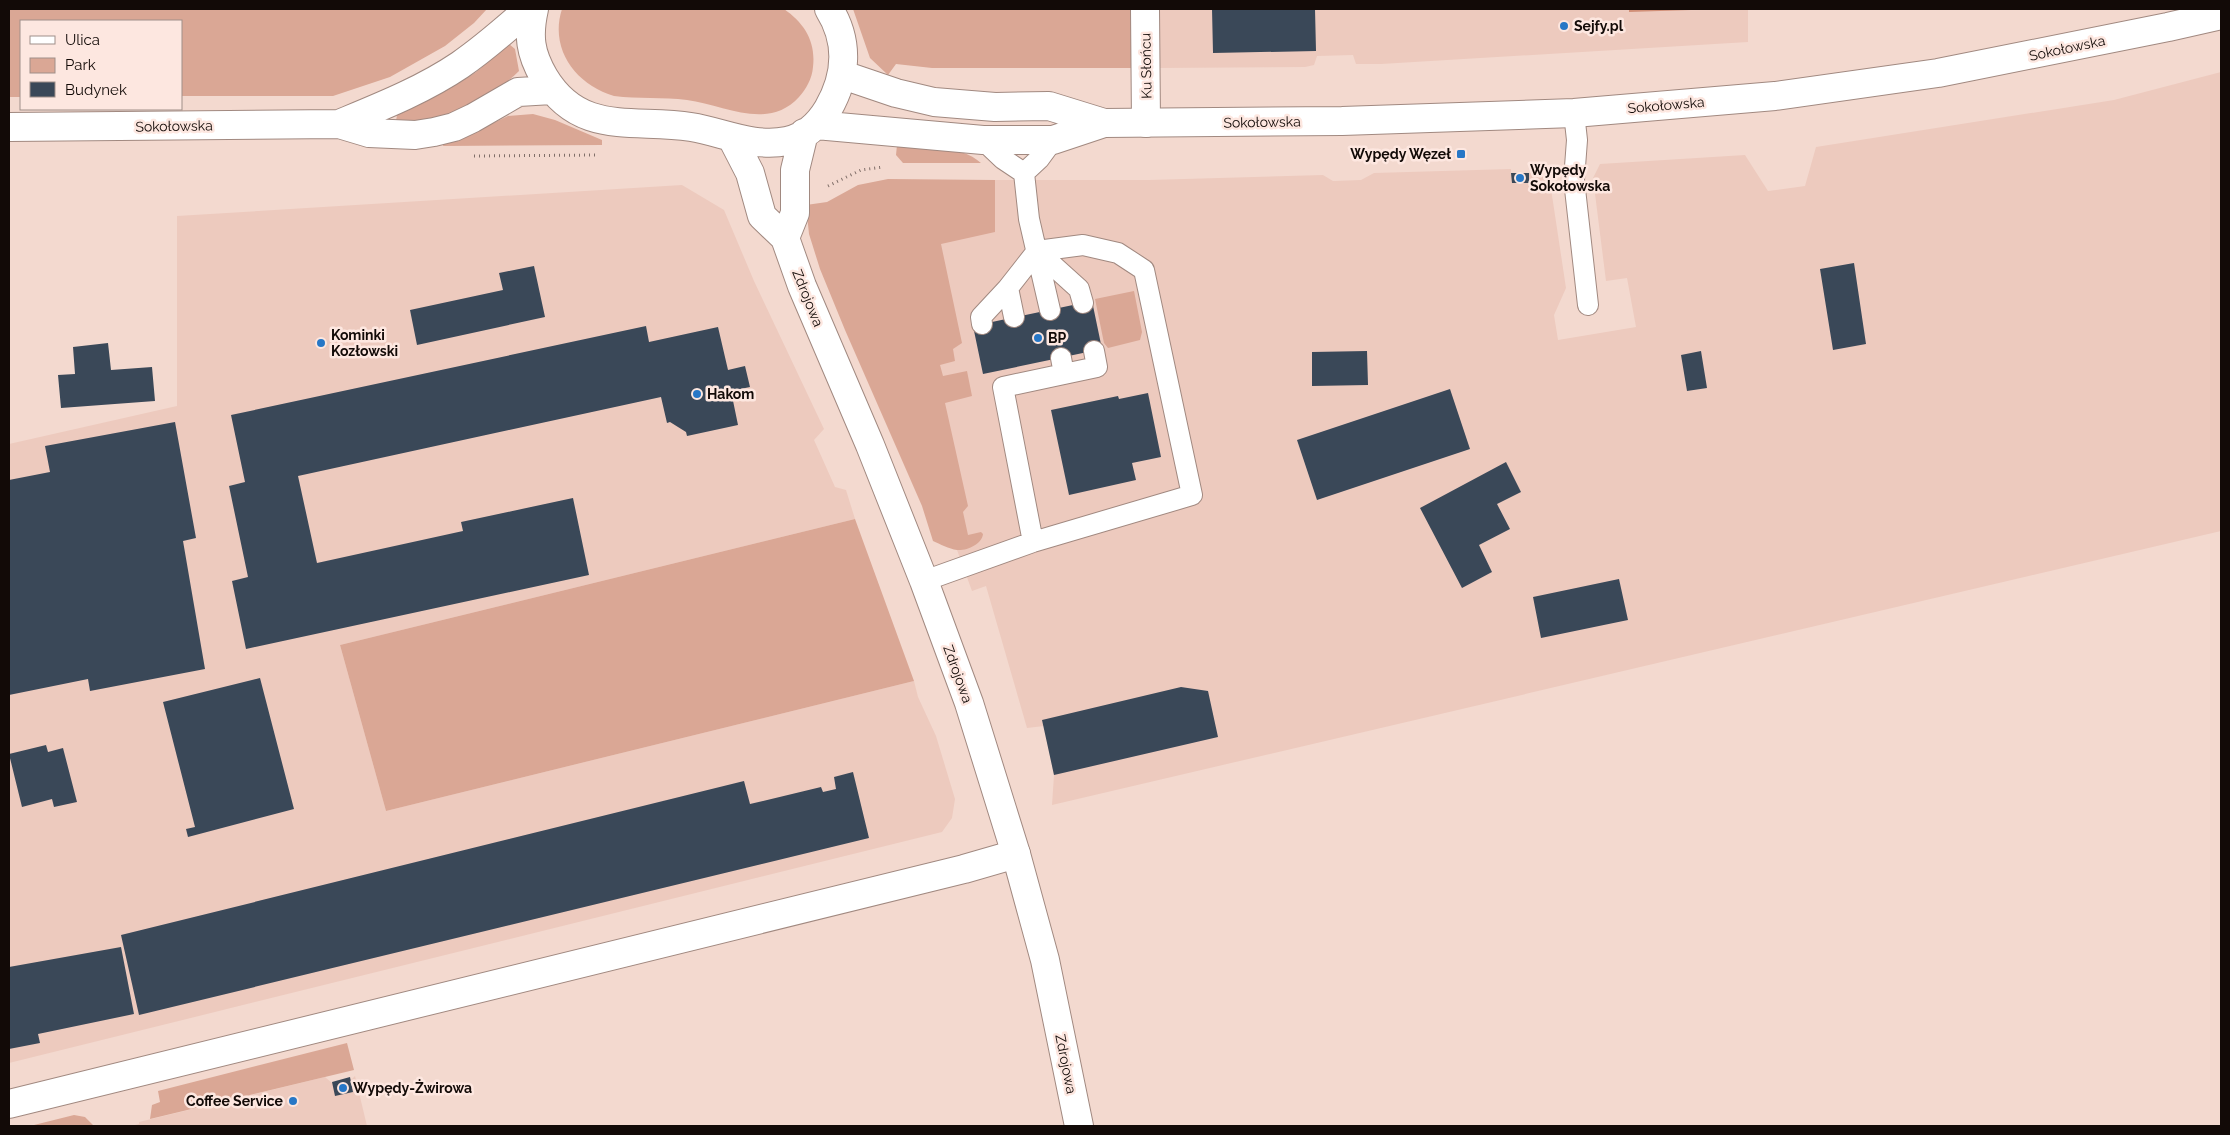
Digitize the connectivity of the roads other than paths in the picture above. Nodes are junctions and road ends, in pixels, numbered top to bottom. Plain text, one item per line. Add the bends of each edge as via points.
1 (529, 9) edge
2 (534, 9) edge
3 (829, 9) edge
4 (1145, 9) edge
5 (2221, 15) edge
6 (843, 75) junction
7 (552, 90) junction
8 (1574, 112) junction
9 (1146, 123) junction
10 (339, 124) junction
11 (1104, 124) junction
12 (9, 127) edge
13 (810, 129) junction
14 (732, 138) junction
15 (983, 140) junction
16 (1053, 140) junction
17 (1024, 173) junction
18 (785, 238) junction
19 (1037, 251) junction
20 (1008, 288) junction
21 (1083, 303) dead end
22 (1588, 305) dead end
23 (1050, 310) dead end
24 (1014, 318) dead end
25 (982, 324) dead end
26 (1094, 350) dead end
27 (1033, 542) junction
28 (924, 581) junction
29 (1016, 854) junction
30 (9, 1104) edge
31 (1079, 1126) edge

1 - 10 street, Sokołowska via 461,65 385,105
2 - 7 street via 530,25 534,61
3 - 6 street via 841,34
4 - 9 street, Ku Słońcu
5 - 8 street, Sokołowska via 1920,76 1776,96
6 - 11 street, Sokołowska via 934,102 995,107 1049,106
6 - 13 street via 833,100
7 - 10 street, Sokołowska via 518,92 473,118 434,132 415,135 369,132
7 - 14 street via 584,116 634,124 690,127
8 - 9 street, Sokołowska via 1408,120
8 - 22 lane via 1577,140 1574,180
9 - 11 street, Sokołowska
10 - 12 street, Sokołowska
11 - 16 street, Sokołowska
13 - 14 street via 788,140 765,143
13 - 15 street, Sokołowska
13 - 18 street via 795,170 795,213
14 - 18 street, Zdrojowa via 750,173 762,216
15 - 16 street, Sokołowska
15 - 17 lane
16 - 17 lane
17 - 19 lane via 1029,219
18 - 28 street, Zdrojowa
19 - 20 lane
19 - 21 lane via 1080,289
19 - 23 lane
19 - 27 lane via 1083,245 1118,253 1144,270 1192,495
20 - 24 lane
20 - 25 lane via 981,317
26 - 27 lane via 1097,366 1063,366 997,380
27 - 28 lane
28 - 29 street, Zdrojowa via 969,703
29 - 30 street
29 - 31 street, Zdrojowa via 1046,960

